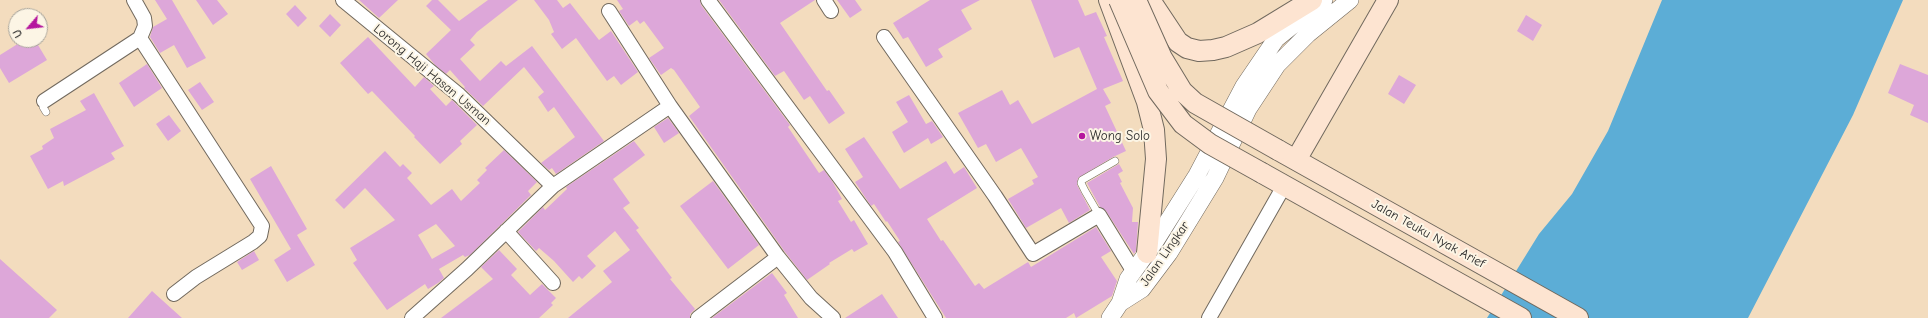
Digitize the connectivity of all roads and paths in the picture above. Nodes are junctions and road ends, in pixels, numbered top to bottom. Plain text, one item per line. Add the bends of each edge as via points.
1 (134, 0) edge
2 (343, 0) edge
3 (708, 0) edge
4 (1109, 0) edge
5 (1119, 0) edge
6 (1136, 0) edge
7 (1150, 0) edge
8 (1312, 0) edge
9 (1324, 0) edge
10 (1350, 0) edge
11 (1388, 0) edge
12 (609, 11) dead end
13 (884, 37) dead end
14 (140, 38) junction
15 (670, 106) junction
16 (44, 107) dead end
17 (1296, 160) junction
18 (1115, 161) dead end
19 (553, 186) junction
20 (1284, 186) junction
21 (1099, 215) junction
22 (506, 231) junction
23 (1147, 253) junction
24 (778, 257) junction
25 (1134, 272) junction
26 (553, 283) dead end
27 (174, 294) dead end
28 (1120, 303) junction
29 (412, 318) edge
30 (698, 318) edge
31 (833, 318) edge
32 (935, 318) edge
33 (1110, 318) edge
34 (1209, 318) edge
35 (1521, 318) edge
36 (1578, 318) edge

1 - 14 street via 144,18 145,26
2 - 19 street, Lorong Haji Hasan Usman via 459,95
3 - 32 street via 895,252
4 - 23 main road via 1147,102 1154,130 1156,159
5 - 20 main road, bridge via 1158,91 1179,119 1210,144
6 - 17 main road, Jalan Teuku Nyak Arief, bridge via 1162,58 1182,91 1196,103
7 - 8 main road via 1178,42 1199,51 1226,47 1258,32
9 - 23 street, Jalan Lingkar via 1276,39 1244,86 1197,175
10 - 28 street, Jalan Lingkar via 1308,34 1278,65 1248,109 1215,178 1169,253 1142,289
11 - 17 main road
12 - 15 street
13 - 21 street via 996,196 1033,254
14 - 16 street
14 - 27 street via 262,226 260,236 253,242 196,277
15 - 19 street
15 - 24 street
17 - 36 main road, Jalan Teuku Nyak Arief
18 - 21 lane via 1082,180 1085,191
19 - 22 street
20 - 34 street
20 - 35 main road
21 - 25 street
22 - 26 street
22 - 29 street
23 - 25 street, Jalan Lingkar
24 - 30 street
24 - 31 street via 811,298
25 - 28 street, Jalan Lingkar via 1128,279
28 - 33 street

